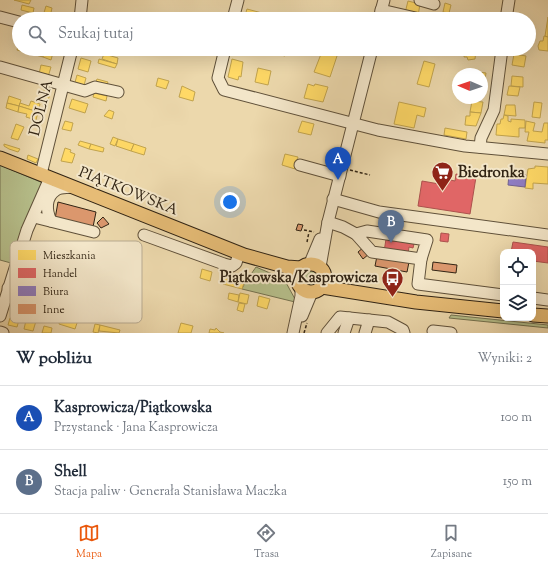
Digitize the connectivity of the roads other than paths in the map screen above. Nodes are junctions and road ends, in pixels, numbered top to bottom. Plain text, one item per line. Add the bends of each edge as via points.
1 (82, 0) edge
2 (238, 0) edge
3 (420, 0) edge
4 (509, 0) edge
5 (434, 4) dead end
6 (81, 12) edge
7 (235, 12) edge
8 (507, 12) edge
9 (0, 16) edge
10 (12, 20) edge
11 (70, 56) edge
12 (223, 56) edge
13 (369, 56) edge
14 (501, 56) edge
15 (0, 67) edge
16 (63, 86) junction
17 (118, 92) dead end
18 (353, 124) junction
19 (480, 147) junction
20 (548, 154) edge
21 (0, 158) edge
22 (300, 165) dead end
23 (341, 172) junction
24 (51, 181) junction
25 (333, 200) junction
26 (34, 217) junction
27 (51, 221) junction
28 (328, 222) junction
29 (94, 232) dead end
30 (356, 234) junction
31 (144, 235) dead end
32 (548, 235) edge
33 (24, 241) edge
34 (242, 254) junction
35 (421, 259) junction
36 (10, 274) edge
37 (311, 278) junction
38 (6, 283) edge
39 (500, 295) edge
40 (536, 298) edge
41 (548, 300) edge
42 (500, 312) edge
43 (536, 315) edge
44 (0, 316) edge
45 (548, 316) edge
46 (349, 318) junction
47 (369, 320) junction
48 (433, 331) dead end
49 (0, 332) edge
50 (3, 333) edge
51 (294, 333) edge
52 (327, 333) edge
53 (344, 333) edge
54 (365, 333) edge
55 (404, 333) edge
56 (451, 333) edge

1 - 6 street
2 - 7 street
3 - 5 street
4 - 8 street
9 - 10 street
11 - 16 street, DOLNA
12 - 18 street via 218,78 224,90
13 - 18 street
14 - 19 street via 494,110 481,138
15 - 16 street
16 - 17 street via 85,91 95,87
16 - 24 street, DOLNA
18 - 19 street
18 - 23 street
19 - 20 street
21 - 24 main road, PIĄTKOWSKA
22 - 23 street
23 - 25 street
24 - 26 street
24 - 27 street via 47,204
24 - 34 main road, PIĄTKOWSKA
25 - 28 street
25 - 32 street via 379,212
26 - 27 street
26 - 33 street
27 - 29 street
28 - 30 street
28 - 37 street
30 - 35 street via 372,252
30 - 35 street via 367,231 427,240
31 - 34 street via 232,266
34 - 37 main road, PIĄTKOWSKA via 287,267
35 - 39 street via 418,284
36 - 38 street
37 - 42 main road, PIĄTKOWSKA via 416,302
37 - 51 street via 301,296
38 - 44 street
40 - 41 street
43 - 45 main road
46 - 47 street
46 - 52 street via 340,317
46 - 53 street
47 - 54 street
47 - 55 street via 388,322
48 - 56 street
49 - 50 street

